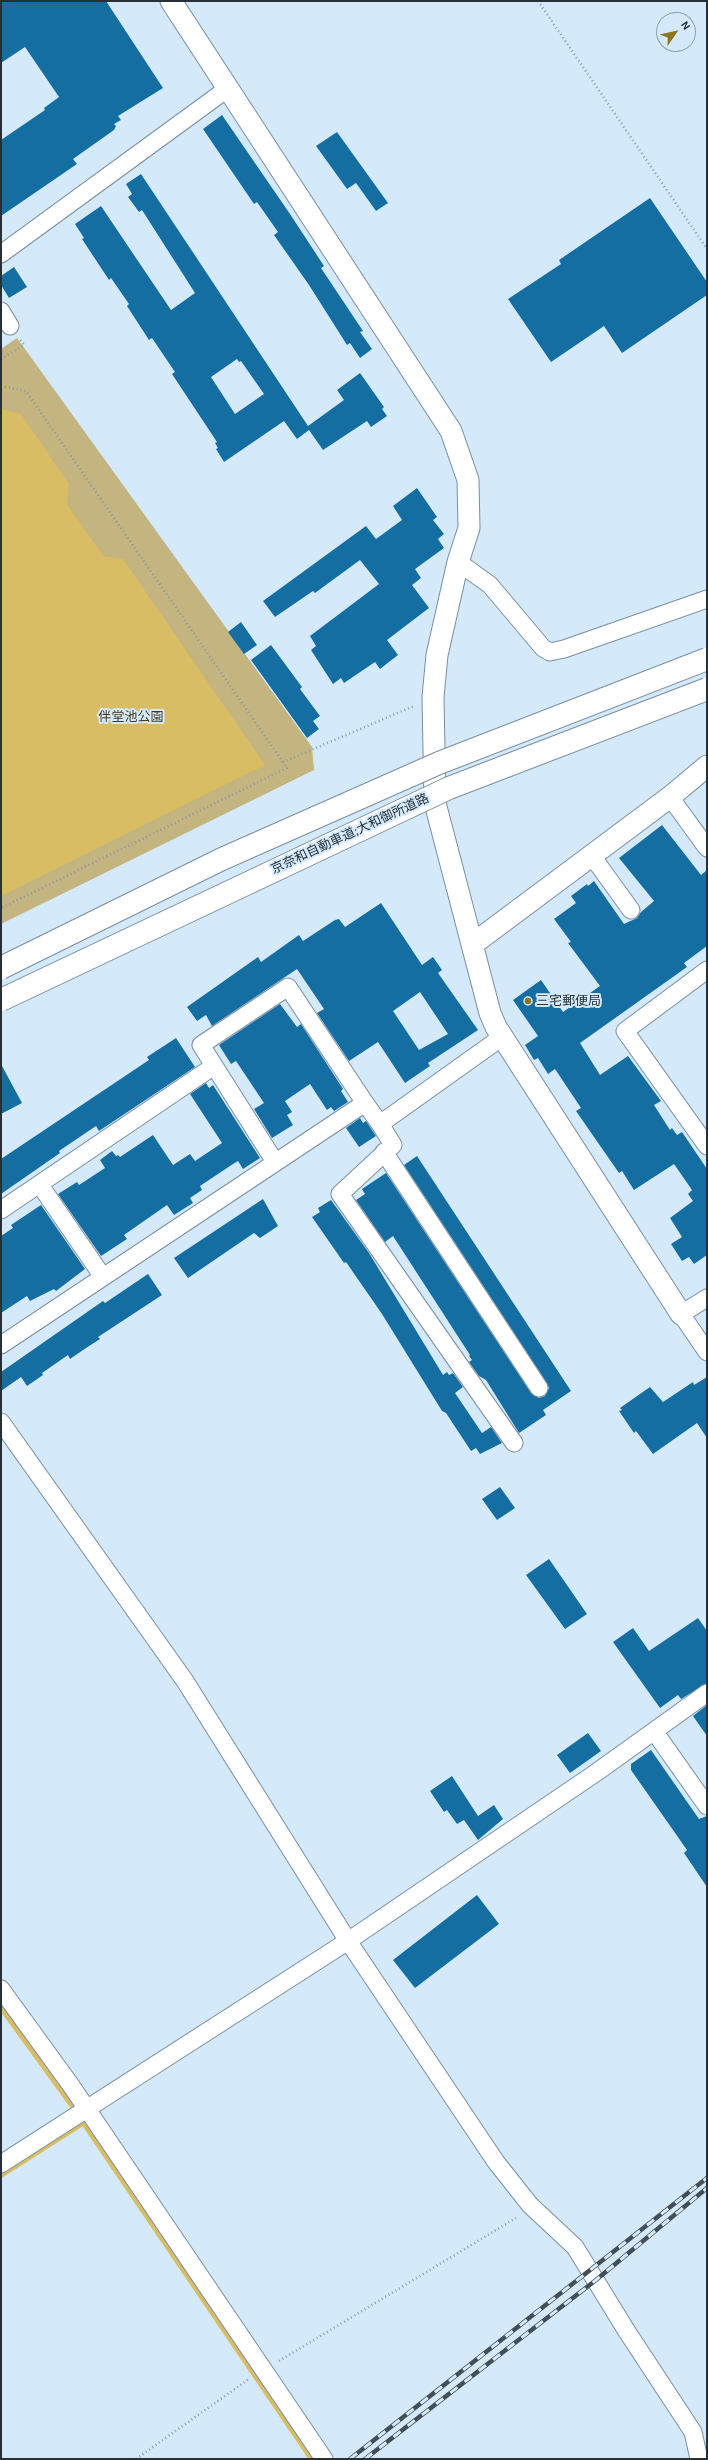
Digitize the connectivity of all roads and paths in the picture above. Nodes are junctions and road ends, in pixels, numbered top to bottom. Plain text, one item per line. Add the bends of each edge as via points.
1 (171, 1) edge
2 (538, 1) edge
3 (227, 89) junction
4 (707, 249) edge
5 (1, 254) edge
6 (1, 312) edge
7 (10, 326) dead end
8 (1, 386) edge
9 (458, 562) junction
10 (707, 599) edge
11 (707, 659) edge
12 (707, 689) edge
13 (433, 698) junction
14 (283, 762) junction
15 (707, 766) edge
16 (670, 797) junction
17 (707, 848) edge
18 (592, 856) junction
19 (1, 908) edge
20 (631, 910) dead end
21 (472, 944) junction
22 (1, 968) edge
23 (705, 977) edge
24 (1, 1000) edge
25 (502, 1037) junction
26 (214, 1066) junction
27 (365, 1103) junction
28 (380, 1124) junction
29 (707, 1146) edge
30 (384, 1152) junction
31 (274, 1162) junction
32 (40, 1185) junction
33 (1, 1210) edge
34 (103, 1277) junction
35 (707, 1298) edge
36 (681, 1314) junction
37 (1, 1345) edge
38 (707, 1352) edge
39 (539, 1388) dead end
40 (1, 1422) edge
41 (514, 1443) dead end
42 (707, 1693) edge
43 (654, 1731) junction
44 (707, 1806) edge
45 (348, 1941) junction
46 (1, 1989) edge
47 (86, 2109) junction
48 (1, 2164) edge
49 (520, 2215) dead end
50 (258, 2373) junction
51 (136, 2459) edge
52 (324, 2459) edge
53 (700, 2459) edge

1 - 3 street
2 - 4 path
3 - 5 street
3 - 9 street via 451,431 468,480 469,528
6 - 7 street
8 - 14 path via 26,391
9 - 10 street via 490,585 543,648 550,652 564,650
9 - 13 street via 437,655
11 - 22 highway, bridge via 438,763 222,859
12 - 24 highway, 京奈和自動車道;大和御所道路, bridge via 449,788
13 - 14 path
13 - 21 street via 435,803
14 - 19 path via 287,768
15 - 16 street
16 - 17 street
16 - 18 street
18 - 20 street
18 - 21 street
21 - 25 street via 490,1013
23 - 29 street via 625,1031
25 - 28 street
25 - 36 street
26 - 27 street via 201,1045 288,987
26 - 31 street
26 - 32 street
27 - 28 street
27 - 31 street
28 - 30 street via 393,1144
30 - 39 street
30 - 41 street via 340,1194
31 - 34 street
32 - 33 street
32 - 34 street
34 - 37 street
35 - 36 street
36 - 38 street
40 - 45 street via 185,1681
42 - 43 street
43 - 44 street
43 - 45 street
45 - 47 street
45 - 53 street via 496,2162 530,2205 575,2247 693,2432
46 - 47 street
47 - 48 street
47 - 50 street
49 - 50 path
50 - 51 path
50 - 52 street

